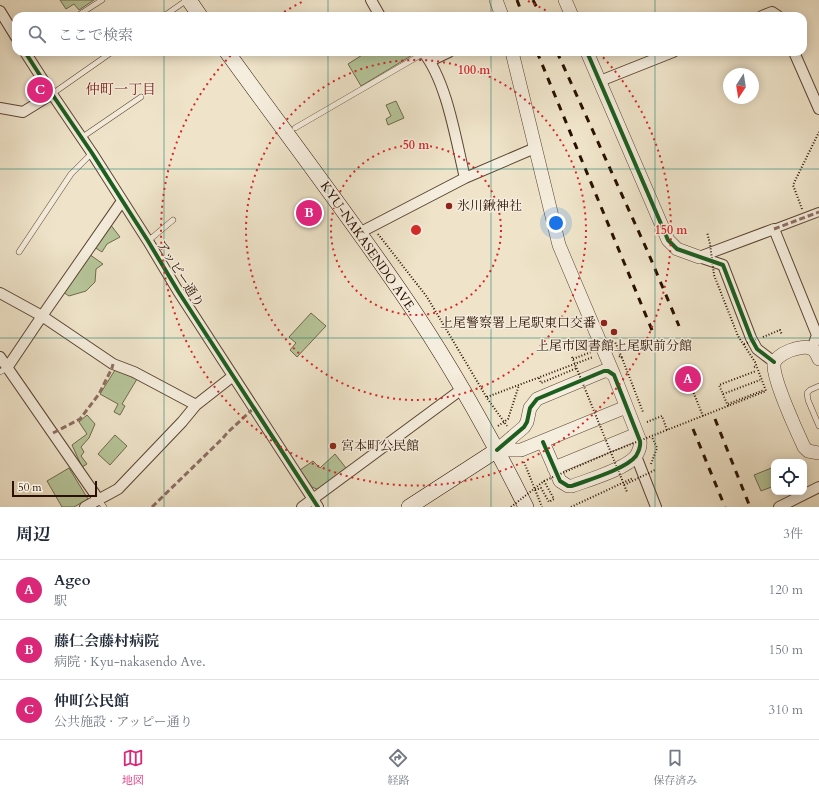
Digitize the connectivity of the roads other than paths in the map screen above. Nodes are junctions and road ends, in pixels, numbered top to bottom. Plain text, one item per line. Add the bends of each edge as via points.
1 (102, 0) edge
2 (188, 0) edge
3 (371, 0) edge
4 (496, 0) edge
5 (565, 0) edge
6 (0, 11) edge
7 (83, 12) edge
8 (170, 12) edge
9 (197, 12) edge
10 (378, 12) edge
11 (500, 12) edge
12 (570, 12) edge
13 (12, 30) edge
14 (28, 56) edge
15 (106, 56) edge
16 (230, 56) edge
17 (424, 56) edge
18 (426, 56) edge
19 (513, 56) edge
20 (589, 56) edge
21 (663, 56) edge
22 (796, 56) edge
23 (600, 81) junction
24 (52, 94) junction
25 (141, 97) dead end
26 (0, 108) edge
27 (819, 109) edge
28 (295, 128) dead end
29 (82, 138) junction
30 (535, 148) junction
31 (92, 153) junction
32 (465, 178) junction
33 (122, 201) junction
34 (819, 212) edge
35 (173, 220) dead end
36 (774, 229) junction
37 (359, 233) junction
38 (148, 241) junction
39 (18, 252) dead end
40 (699, 257) junction
41 (0, 293) edge
42 (42, 316) junction
43 (816, 354) edge
44 (0, 358) edge
45 (774, 362) junction
46 (4, 370) edge
47 (614, 375) junction
48 (234, 376) junction
49 (819, 386) edge
50 (462, 389) junction
51 (196, 405) junction
52 (626, 407) junction
53 (819, 426) edge
54 (637, 434) junction
55 (543, 442) junction
56 (497, 450) junction
57 (819, 453) edge
58 (636, 456) junction
59 (554, 468) junction
60 (819, 487) edge
61 (316, 503) edge
62 (102, 504) edge
63 (85, 507) edge
64 (302, 507) edge
65 (409, 507) edge
66 (526, 507) edge
67 (656, 507) edge
68 (779, 507) edge

1 - 7 lane
2 - 8 lane
2 - 9 main road
3 - 10 street
4 - 11 street
5 - 12 street
6 - 13 street
14 - 24 street, アッピー通り
15 - 24 lane
16 - 37 main road, KYU-NAKASENDO AVE.
17 - 28 lane
18 - 32 street via 446,100
19 - 30 street
20 - 23 street
21 - 23 street
22 - 27 street
23 - 40 street via 668,240 677,249
24 - 26 street via 23,112
24 - 29 street, アッピー通り
25 - 29 lane
29 - 31 street, アッピー通り
30 - 32 street
30 - 47 street via 559,245
31 - 33 street, アッピー通り
31 - 39 lane via 71,174
32 - 37 street
33 - 38 street, アッピー通り
33 - 42 street
34 - 36 street
35 - 38 lane
36 - 40 street
36 - 43 street via 817,335
37 - 50 main road, KYU-NAKASENDO AVE. via 402,293
38 - 48 street, アッピー通り
40 - 45 street via 723,265 751,338 757,349
41 - 42 street
42 - 46 street
42 - 51 street via 113,364 134,372
43 - 45 street via 802,346 782,354
44 - 46 street
45 - 57 street via 779,387 804,447 808,451
46 - 62 street
47 - 52 street
47 - 56 street via 604,371 537,399 530,408 524,428
48 - 51 street
48 - 61 street, アッピー通り
49 - 53 lane via 806,394
50 - 56 main road, KYU-NAKASENDO AVE.
50 - 61 street
51 - 62 street
52 - 54 street
52 - 55 street
54 - 58 street via 641,446
54 - 59 street
55 - 56 street via 520,450
55 - 59 street
56 - 65 main road
56 - 66 main road
58 - 59 street via 624,465 572,486 563,484
58 - 67 street
60 - 68 street
61 - 64 street
62 - 63 street

